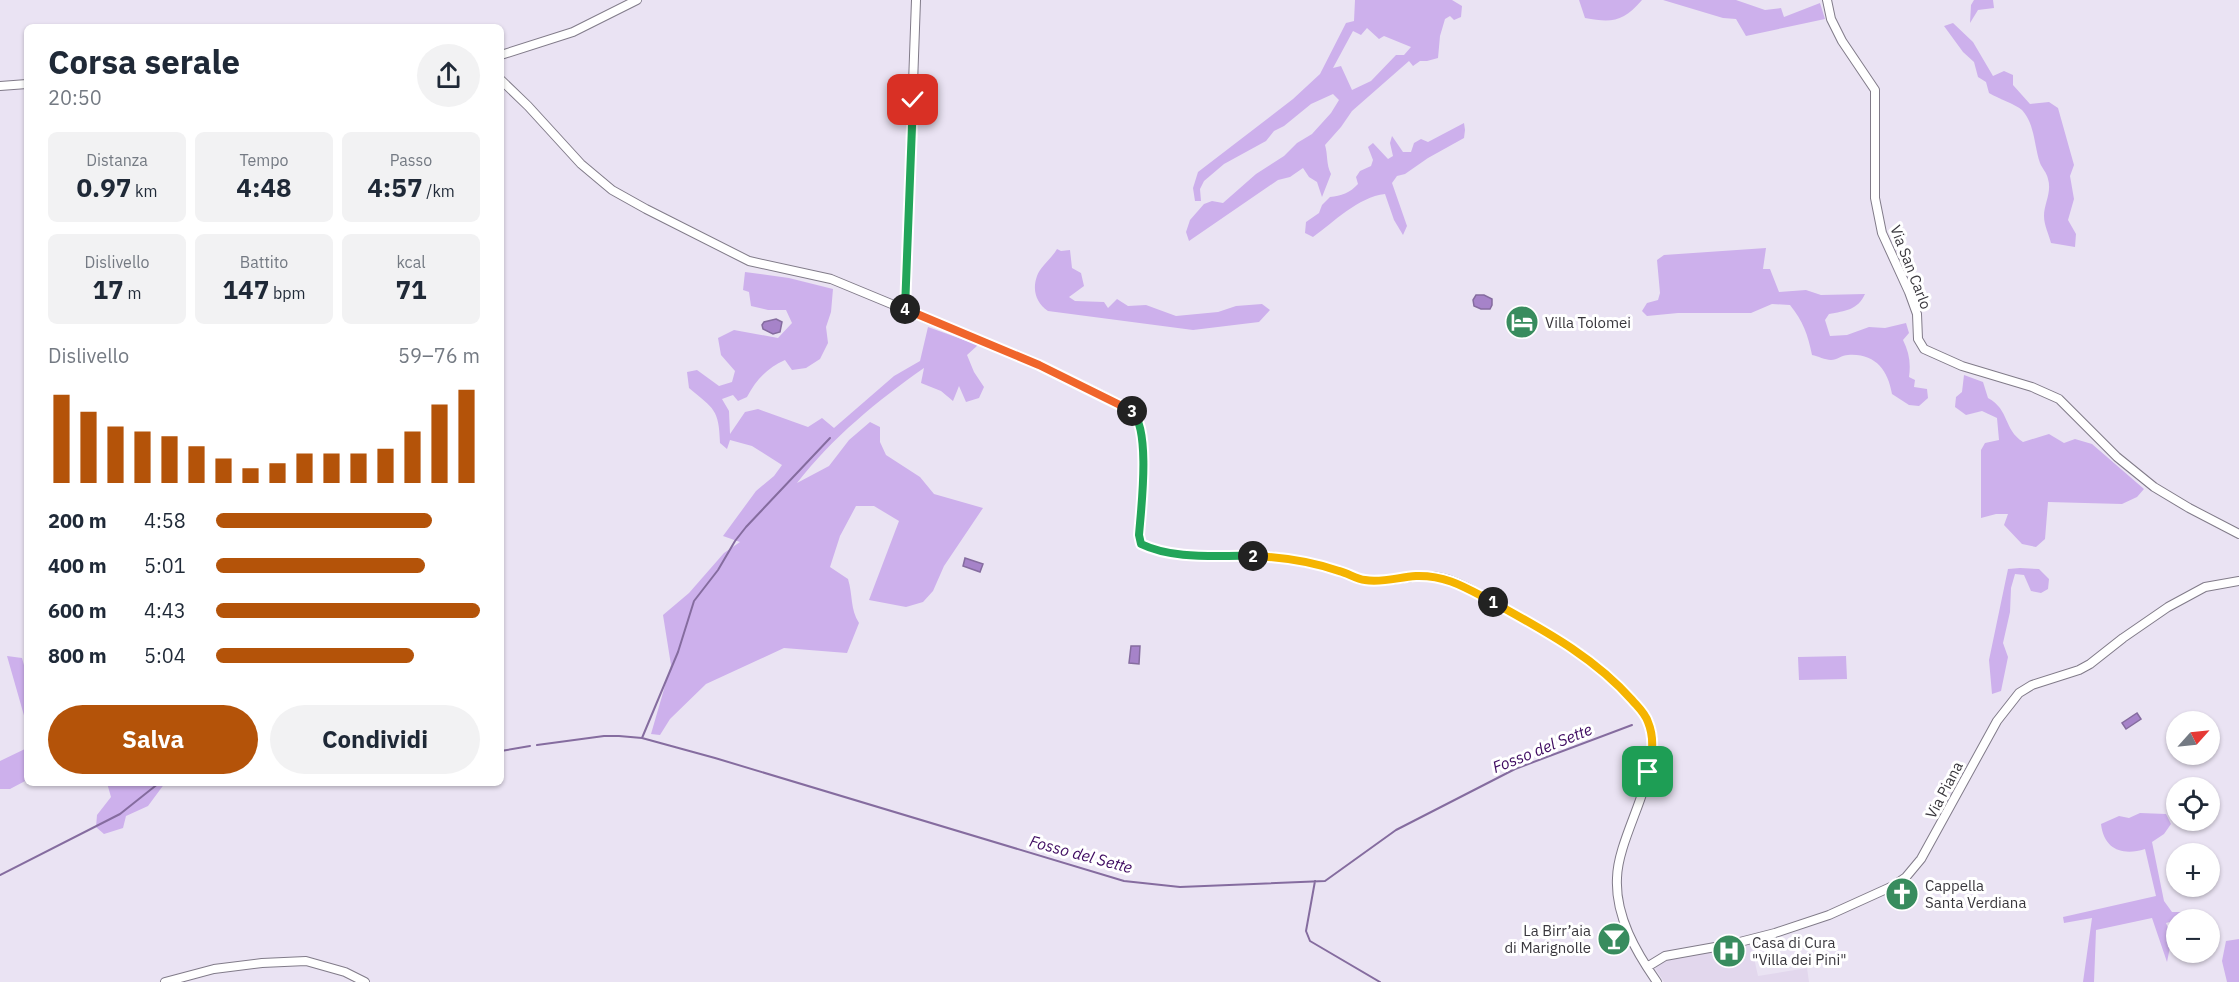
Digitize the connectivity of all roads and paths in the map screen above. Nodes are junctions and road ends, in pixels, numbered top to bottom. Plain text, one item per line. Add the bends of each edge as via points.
1 (637, 0) edge
2 (916, 0) edge
3 (1827, 0) edge
4 (504, 54) edge
5 (504, 83) edge
6 (24, 84) edge
7 (0, 86) edge
8 (905, 308) junction
9 (2239, 534) edge
10 (2239, 581) edge
11 (1647, 967) junction
12 (165, 982) edge
13 (364, 982) edge
14 (1657, 982) edge

1 - 4 street via 573,32
2 - 8 street
3 - 9 street, Via San Carlo via 1842,41 1875,90 1875,198 1882,232 1917,314 1918,339 1924,349 2059,399 2117,457 2154,487
5 - 8 street via 581,164 612,190 749,261 831,279
6 - 7 street
8 - 11 street via 1039,365 1137,416 1144,469 1141,544 1175,553 1274,556 1364,580 1442,577 1557,638 1601,669 1646,715 1651,730 1653,751 1617,878 1620,912
10 - 11 street, Via Piana via 2205,587 2141,625 2090,664 2019,693 1997,721 1921,859 1893,886 1829,915 1775,933 1665,956
11 - 14 street
12 - 13 street via 214,969 306,961

